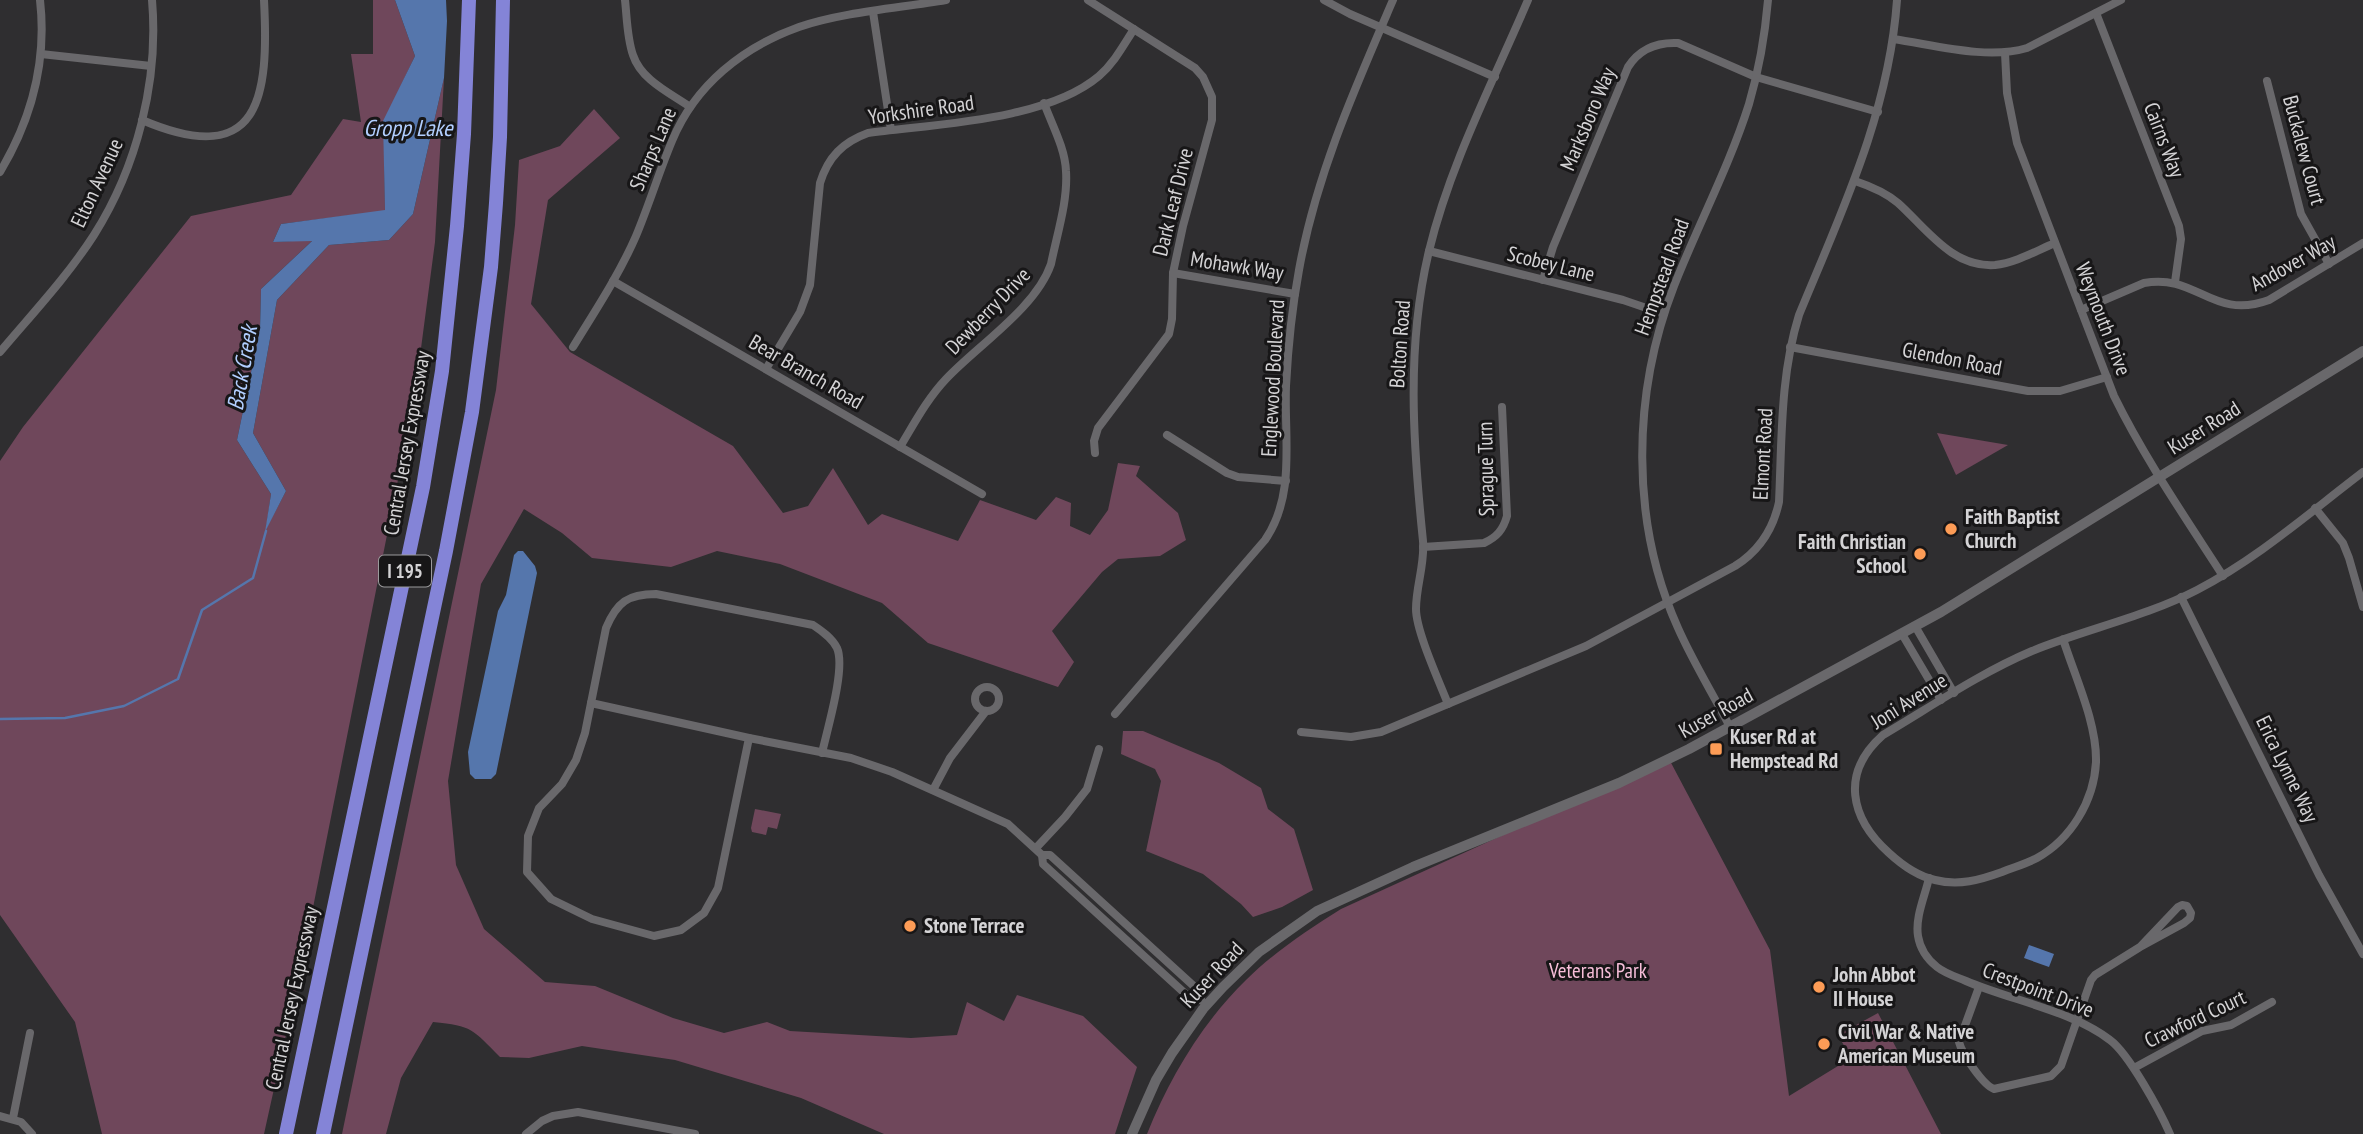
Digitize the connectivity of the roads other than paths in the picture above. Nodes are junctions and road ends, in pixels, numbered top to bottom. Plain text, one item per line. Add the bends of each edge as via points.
1 (40, 0) edge
2 (152, 0) edge
3 (264, 0) edge
4 (469, 0) edge
5 (503, 0) edge
6 (625, 0) edge
7 (946, 0) edge
8 (1088, 0) edge
9 (1324, 0) edge
10 (1392, 0) edge
11 (1528, 0) edge
12 (1768, 0) edge
13 (1897, 0) edge
14 (2121, 0) edge
15 (873, 12) junction
16 (2096, 13) junction
17 (1381, 28) junction
18 (1134, 29) junction
19 (1893, 39) junction
20 (2004, 53) junction
21 (41, 54) junction
22 (151, 66) junction
23 (1495, 77) junction
24 (1756, 77) junction
25 (2267, 81) dead end
26 (1044, 103) junction
27 (690, 107) junction
28 (1878, 112) junction
29 (142, 120) junction
30 (891, 130) junction
31 (0, 172) edge
32 (1855, 181) junction
33 (2055, 243) junction
34 (2363, 243) edge
35 (1429, 251) junction
36 (2329, 264) junction
37 (1173, 274) junction
38 (1543, 280) junction
39 (613, 281) junction
40 (2175, 282) junction
41 (1295, 294) junction
42 (2081, 310) junction
43 (1664, 314) junction
44 (1790, 346) junction
45 (573, 347) dead end
46 (2363, 351) edge
47 (0, 352) edge
48 (766, 369) junction
49 (2107, 377) junction
50 (1502, 407) dead end
51 (1167, 435) dead end
52 (900, 447) junction
53 (1095, 453) dead end
54 (2363, 472) edge
55 (2160, 478) junction
56 (1286, 481) junction
57 (982, 494) dead end
58 (2315, 508) junction
59 (1423, 547) junction
60 (2223, 576) junction
61 (2181, 597) junction
62 (1667, 602) junction
63 (2363, 607) edge
64 (1915, 626) junction
65 (1902, 634) junction
66 (2063, 639) junction
67 (1954, 693) junction
68 (1941, 700) junction
69 (591, 703) junction
70 (1448, 704) junction
71 (986, 711) dead end
72 (1115, 714) dead end
73 (1730, 727) junction
74 (1301, 732) dead end
75 (749, 738) junction
76 (1099, 749) dead end
77 (822, 753) junction
78 (933, 790) junction
79 (1039, 851) junction
80 (1929, 878) junction
81 (1123, 921) junction
82 (1115, 930) junction
83 (2140, 947) junction
84 (2363, 954) edge
85 (1979, 987) junction
86 (1202, 1001) junction
87 (2272, 1002) dead end
88 (2076, 1021) junction
89 (30, 1033) dead end
90 (2134, 1068) junction
91 (0, 1116) edge
92 (13, 1118) junction
93 (658, 1131) edge
94 (32, 1134) edge
95 (286, 1134) edge
96 (323, 1134) edge
97 (526, 1134) edge
98 (695, 1134) edge
99 (1132, 1134) edge
100 (2170, 1134) edge

1 - 21 street
2 - 22 street, Elton Avenue
3 - 29 street via 259,101 242,125 216,136
4 - 95 highway, Central Jersey Expressway / I 195 via 458,212 438,397
5 - 96 highway, I 195 via 496,203 472,412
6 - 27 street via 636,63 651,80
7 - 15 street, Sharps Lane
8 - 18 street, Dark Leaf Drive
9 - 17 street
10 - 17 street, Englewood Boulevard
11 - 23 street, Bolton Road
12 - 24 street, Hempstead Road
13 - 19 street, Elmont Road
14 - 16 street
15 - 27 street, Sharps Lane via 802,26 759,45 723,69
15 - 30 street
16 - 20 street via 2027,48
16 - 40 street, Cairns Way via 2179,226
17 - 23 street
17 - 41 street, Englewood Boulevard via 1328,157
18 - 26 street, Yorkshire Road via 1097,78
18 - 37 street, Dark Leaf Drive via 1195,68 1212,97 1212,121
19 - 20 street
19 - 28 street, Elmont Road
20 - 33 street, Weymouth Drive via 2014,131
21 - 22 street
21 - 31 street via 31,105
22 - 29 street, Elton Avenue
23 - 35 street, Bolton Road via 1453,175
24 - 28 street, Marksboro Way
24 - 38 street, Marksboro Way via 1678,43 1657,44 1638,54 1628,67
24 - 43 street, Hempstead Road via 1738,135
25 - 36 street, Buckalew Court via 2301,214
26 - 30 street, Yorkshire Road via 993,117
26 - 52 street, Dewberry Drive via 1066,170 1047,276 1034,296 946,379
27 - 39 street, Sharps Lane
28 - 32 street, Elmont Road
29 - 47 street, Elton Avenue via 122,180 94,234
30 - 48 street, Yorkshire Road via 868,133 847,143 824,170 810,285
32 - 33 street via 1884,193 1948,251 1972,263 2008,262
32 - 44 street, Elmont Road
33 - 42 street, Weymouth Drive
34 - 36 street, Andover Way
35 - 38 street, Scobey Lane
35 - 59 street, Bolton Road via 1417,318 1413,386
36 - 40 street, Andover Way via 2269,300 2244,306 2218,302
37 - 41 street, Mohawk Way
37 - 53 street, Dark Leaf Drive via 1169,334 1098,428
38 - 43 street, Scobey Lane
39 - 45 street, Sharps Lane
39 - 48 street, Bear Branch Road
40 - 42 street, Andover Way via 2144,283
41 - 56 street, Englewood Boulevard via 1286,384
42 - 49 street, Weymouth Drive
43 - 62 street, Hempstead Road via 1649,372 1642,469 1649,534
44 - 49 street, Glendon Road via 2028,391 2060,391
44 - 62 street, Elmont Road via 1779,502 1772,527 1743,561
46 - 55 street, Kuser Road
48 - 52 street, Bear Branch Road
49 - 55 street, Weymouth Drive via 2126,421
50 - 59 street, Sprague Turn via 1505,524 1493,539 1481,544
51 - 56 street via 1227,473
52 - 57 street, Bear Branch Road
54 - 58 street, Joni Avenue
55 - 60 street, Weymouth Drive
55 - 64 street, Kuser Road
56 - 72 street, Englewood Boulevard via 1280,513 1265,540
58 - 60 street, Joni Avenue
58 - 63 street via 2343,543
59 - 70 street, Bolton Road via 1417,616
60 - 61 street, Joni Avenue
61 - 66 street, Joni Avenue
61 - 84 street, Erica Lynne Way
62 - 70 street, Elmont Road via 1586,646
62 - 73 street, Hempstead Road
64 - 65 street, Kuser Road
64 - 67 street
65 - 68 street
65 - 73 street, Kuser Road
66 - 67 street, Joni Avenue
66 - 80 street, Joni Avenue via 2095,747 2094,781 2082,811 2062,839 2035,859 1979,880 1950,883
67 - 68 street, Joni Avenue
68 - 80 street, Joni Avenue via 1873,744 1860,765 1855,790 1860,817 1877,842 1908,868
69 - 75 street
69 - 75 street via 576,760 562,784 539,808 528,836 527,872 551,900 592,919 654,936 681,930 704,913 718,888
69 - 77 street via 611,616 625,600 639,594 813,625 838,650 840,670
70 - 74 street, Elmont Road via 1365,736
71 - 78 street via 950,758
73 - 86 street, Kuser Road via 1647,770 1317,911
75 - 77 street
76 - 79 street via 1087,789
77 - 78 street via 861,761
78 - 79 street via 1008,824
79 - 81 street via 1050,855
79 - 82 street via 1044,864
80 - 85 street, Crestpoint Drive via 1918,920 1923,952 1945,972
81 - 82 street
81 - 86 street via 1197,989
82 - 86 street via 1190,998
83 - 83 street via 2190,918 2187,906 2178,907
83 - 88 street via 2095,975
85 - 88 street, Crestpoint Drive
85 - 88 street via 1959,1042 1990,1088 2057,1072
86 - 99 street, Kuser Road via 1156,1080
87 - 90 street, Crawford Court via 2231,1025 2202,1031
88 - 90 street, Crestpoint Drive via 2118,1046
89 - 92 street
90 - 100 street, Crestpoint Drive
91 - 92 street
92 - 94 street
93 - 97 street via 578,1112 542,1121
93 - 98 street

